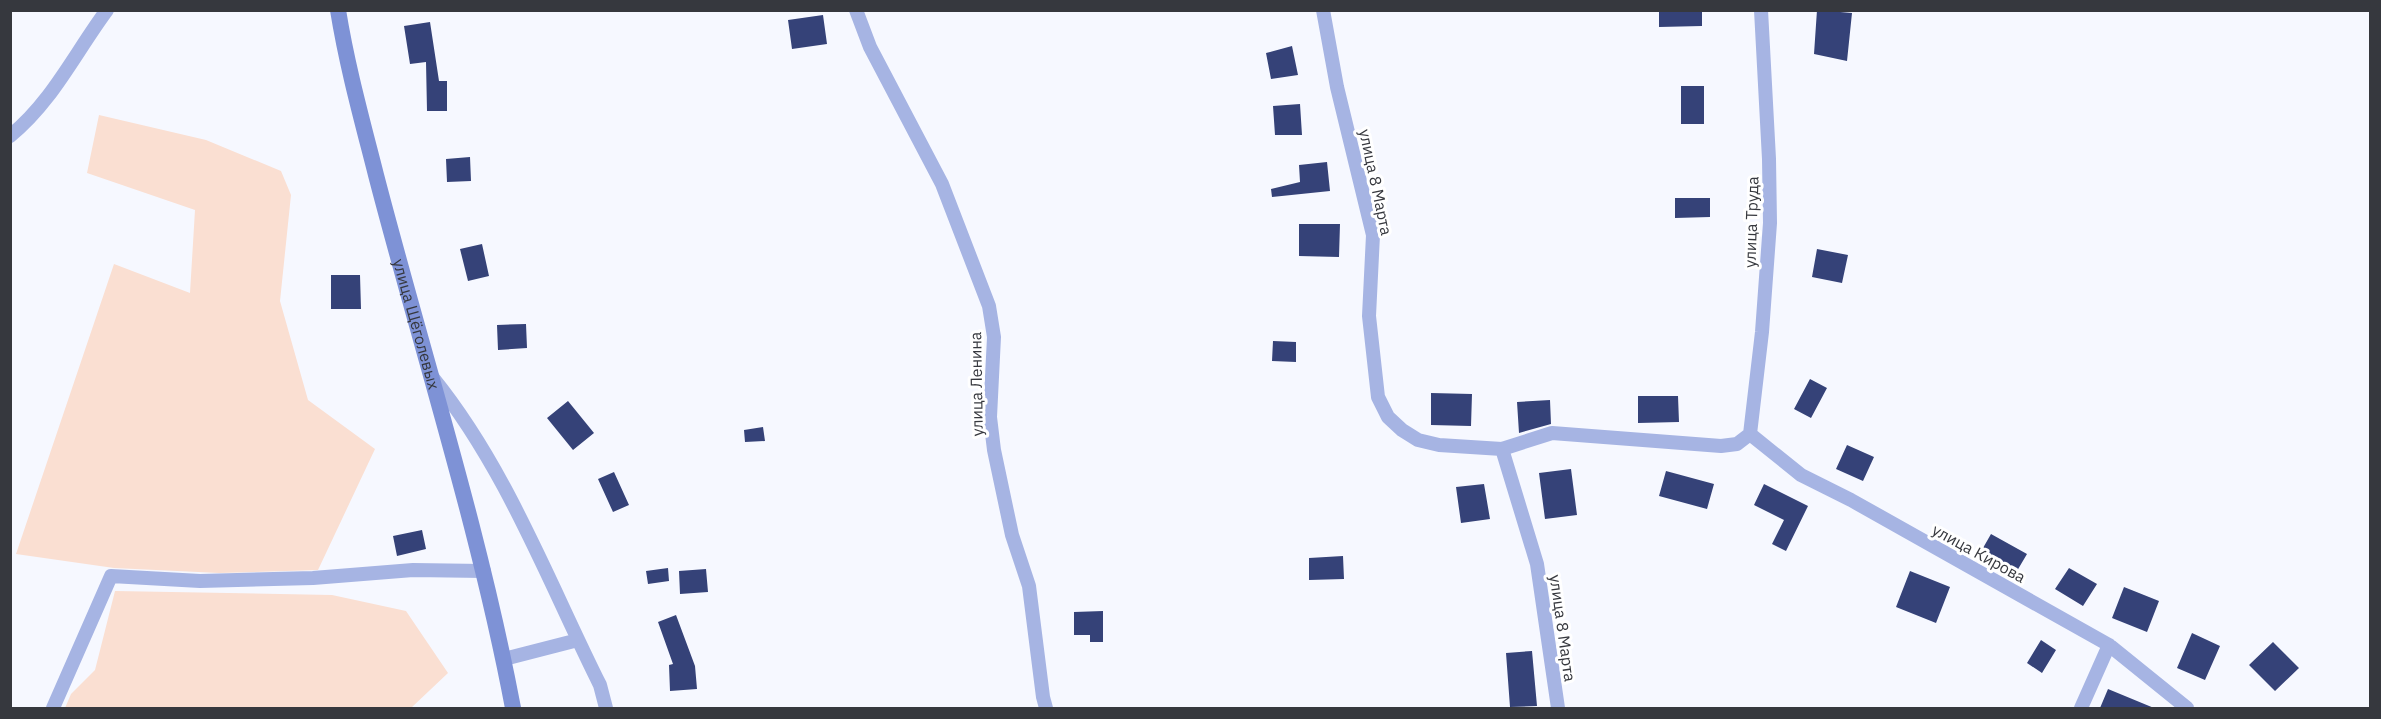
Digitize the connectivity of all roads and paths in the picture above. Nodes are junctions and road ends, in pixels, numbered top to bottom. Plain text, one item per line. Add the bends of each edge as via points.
1 (107, 10) edge
2 (338, 10) edge
3 (856, 10) edge
4 (1323, 10) edge
5 (1761, 10) edge
6 (10, 136) edge
7 (430, 374) junction
8 (1750, 434) junction
9 (1502, 449) junction
10 (484, 571) junction
11 (578, 640) junction
12 (2109, 645) junction
13 (504, 659) junction
14 (53, 708) edge
15 (513, 708) edge
16 (606, 708) edge
17 (1047, 708) edge
18 (1558, 708) edge
19 (2081, 708) edge
20 (2187, 708) edge

1 - 6 street via 49,96
2 - 7 main road, улица Щёголевых via 345,50
3 - 17 street, улица Ленина via 870,47 942,184 989,306 994,337 990,409 994,450 1012,535 1029,586
4 - 9 street, улица 8 Марта via 1337,87 1373,235 1369,316 1378,397 1388,417 1418,440
5 - 8 street, улица Труда via 1770,223
7 - 10 main road
7 - 11 street, улица Щёголевых via 458,409 503,484
8 - 9 street, улица 8 Марта via 1737,444 1721,446 1552,433
8 - 12 street, улица Кирова via 1801,475
9 - 18 street, улица 8 Марта via 1538,564
10 - 13 main road
10 - 14 street via 413,570 313,578 200,580 111,576
11 - 13 street
11 - 16 street, улица Щёголевых via 600,685
12 - 19 street
12 - 20 street, улица Кирова
13 - 15 main road

